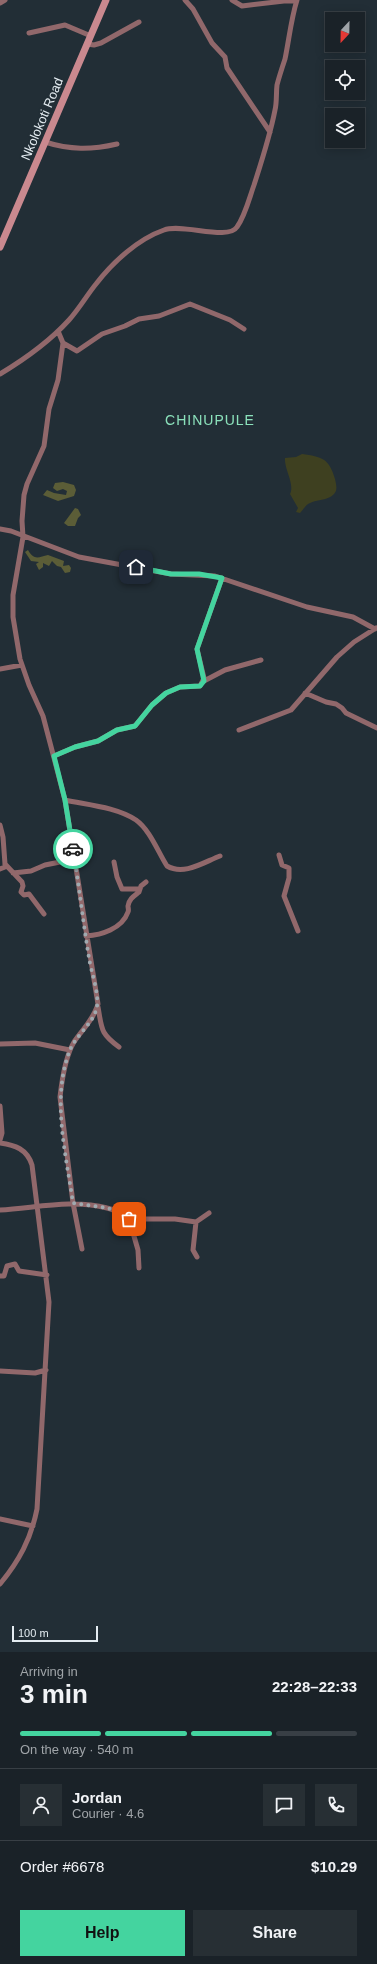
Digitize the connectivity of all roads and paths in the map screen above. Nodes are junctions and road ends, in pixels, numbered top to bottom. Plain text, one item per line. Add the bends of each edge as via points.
1 (106, 0) edge
2 (185, 0) edge
3 (232, 0) edge
4 (297, 1) edge
5 (139, 22) dead end
6 (28, 33) dead end
7 (91, 36) junction
8 (87, 44) junction
9 (270, 132) junction
10 (45, 142) junction
11 (117, 144) dead end
12 (0, 247) edge
13 (244, 329) dead end
14 (58, 331) junction
15 (63, 343) junction
16 (0, 374) edge
17 (0, 529) edge
18 (23, 537) junction
19 (222, 578) junction
20 (376, 628) edge
21 (261, 660) dead end
22 (22, 666) junction
23 (1, 668) edge
24 (204, 681) junction
25 (305, 693) junction
26 (377, 728) edge
27 (239, 730) dead end
28 (54, 756) junction
29 (65, 800) junction
30 (0, 824) edge
31 (279, 854) dead end
32 (220, 856) dead end
33 (75, 859) junction
34 (114, 862) dead end
35 (5, 864) junction
36 (0, 870) edge
37 (13, 873) junction
38 (146, 882) dead end
39 (140, 889) junction
40 (44, 914) dead end
41 (298, 931) dead end
42 (86, 936) junction
43 (98, 1004) junction
44 (0, 1044) edge
45 (119, 1047) dead end
46 (70, 1050) junction
47 (0, 1106) edge
48 (0, 1140) edge
49 (0, 1143) edge
50 (73, 1203) junction
51 (36, 1207) junction
52 (0, 1210) edge
53 (209, 1213) dead end
54 (129, 1219) junction
55 (196, 1222) junction
56 (82, 1249) dead end
57 (197, 1257) dead end
58 (139, 1268) dead end
59 (47, 1275) junction
60 (0, 1276) edge
61 (46, 1370) junction
62 (0, 1371) edge
63 (0, 1519) edge
64 (33, 1526) junction
65 (0, 1584) edge

1 - 7 main road, Nkolokoti Road
2 - 9 street via 212,43 225,57 227,68
3 - 4 street via 242,6
4 - 9 street via 278,83
5 - 8 street via 101,44
6 - 7 street via 65,25
7 - 8 main road, Nkolokoti Road
8 - 10 main road, Nkolokoti Road
9 - 14 street via 237,228 230,233 222,234 172,228 148,238 132,248 105,273
10 - 11 street via 80,150
10 - 12 main road, Nkolokoti Road
13 - 15 street via 230,320 190,304 159,316 139,319 102,334 77,352
14 - 15 street
14 - 16 street via 26,358
15 - 18 street via 44,446 24,495
17 - 18 street
18 - 19 street via 79,557 171,574 199,574
18 - 22 street via 13,595 15,636
19 - 20 street via 307,607 353,617
19 - 24 street via 197,649
20 - 25 street via 337,657
21 - 24 street via 225,670
22 - 23 street
22 - 28 street via 43,716
24 - 28 street via 200,686 180,687 166,693 135,726 117,730 98,741
25 - 26 street via 336,704 346,714
25 - 27 street via 291,710
28 - 29 street
29 - 32 street via 105,808 136,821 167,866 174,870 188,869
29 - 33 street
30 - 35 street
31 - 41 street via 282,865 289,868 284,896
33 - 37 street via 45,865 31,871
33 - 42 street
34 - 39 street via 122,888
35 - 36 street
35 - 37 street
37 - 40 street via 22,882 21,892 24,896 29,894
38 - 39 street
39 - 42 street via 128,904 128,912 113,929
42 - 43 street
43 - 45 street via 101,1030
43 - 46 street
44 - 46 street via 35,1043
46 - 50 street via 60,1097
47 - 48 street
49 - 51 street via 19,1147 27,1154 33,1170
50 - 51 street
50 - 54 street via 108,1208
50 - 56 street
51 - 52 street
51 - 59 street
53 - 55 street
54 - 55 street via 175,1219
54 - 58 street via 138,1250
55 - 57 street via 193,1250
59 - 60 street via 19,1271 15,1264 7,1266 4,1276
59 - 61 street via 49,1309
61 - 62 street via 35,1373
61 - 64 street via 38,1500
63 - 64 street
64 - 65 street via 21,1556

